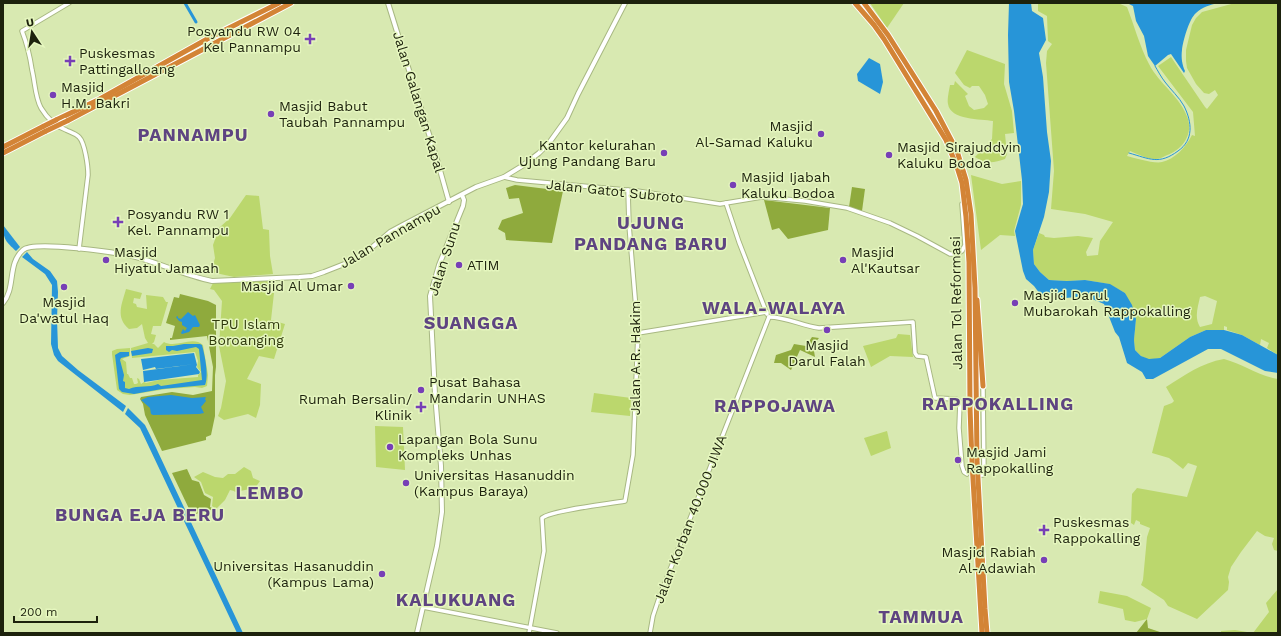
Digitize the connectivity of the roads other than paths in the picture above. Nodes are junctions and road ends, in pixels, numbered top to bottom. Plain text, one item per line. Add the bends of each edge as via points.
1 (69, 3) edge
2 (279, 3) edge
3 (291, 3) edge
4 (388, 3) edge
5 (624, 3) edge
6 (855, 3) edge
7 (864, 3) edge
8 (45, 128) junction
9 (3, 147) edge
10 (3, 153) edge
11 (504, 177) junction
12 (962, 183) junction
13 (628, 190) junction
14 (461, 196) junction
15 (451, 200) junction
16 (726, 203) junction
17 (79, 249) junction
18 (973, 263) junction
19 (3, 303) edge
20 (767, 312) junction
21 (769, 317) junction
22 (638, 333) junction
23 (983, 386) joint
24 (967, 474) dead end
25 (981, 475) dead end
26 (423, 608) junction
27 (530, 628) junction
28 (417, 633) edge
29 (529, 633) edge
30 (557, 633) edge
31 (650, 633) edge
32 (981, 633) edge
33 (987, 633) edge

1 - 17 street via 22,31 29,49 37,96 42,109 48,119 80,137 88,165
2 - 8 highway, bridge via 209,38
3 - 8 highway, bridge via 67,121
4 - 15 main road, Jalan Galangan Kapal
5 - 11 main road, Jalan Pannampu via 562,126 540,153
6 - 12 highway, Jalan Tol Reformasi via 884,39 946,140
7 - 18 highway, Jalan Tol Reformasi via 921,86 957,151 966,180 971,214
8 - 9 highway
8 - 10 highway
11 - 13 street, Jalan Gatot Subroto
11 - 14 main road, Jalan Pannampu via 476,187
12 - 16 street, Jalan Gatot Subroto via 960,188 965,245 962,251 954,254 902,228 847,208 767,196
12 - 32 highway, Jalan Tol Reformasi via 969,262 970,408
13 - 16 street, Jalan Gatot Subroto
13 - 22 street, Jalan A.R. Hakim
14 - 15 main road, Jalan Pannampu
14 - 26 main road, Jalan Sunu via 464,200 463,206 437,271 430,298 442,512
15 - 17 main road, Jalan Pannampu via 390,232 352,261 312,276 212,281 133,257
16 - 20 street
17 - 19 main road, Jalan Pannampu via 28,247 15,259 8,295
18 - 23 highway
18 - 33 highway, Jalan Tol Reformasi via 976,445
20 - 21 street
20 - 22 street
21 - 24 street via 786,318 819,328 913,322 915,353 917,356 926,357 935,398 956,399 960,402 962,466
21 - 31 street, Jalan Korban 40.000 JIWA via 659,598
22 - 27 street, Jalan A.R. Hakim via 633,455 625,501 557,512 542,518 544,551
23 - 25 street via 984,475
26 - 27 street
26 - 28 main road, Jalan Sunu
27 - 29 street
27 - 30 street

